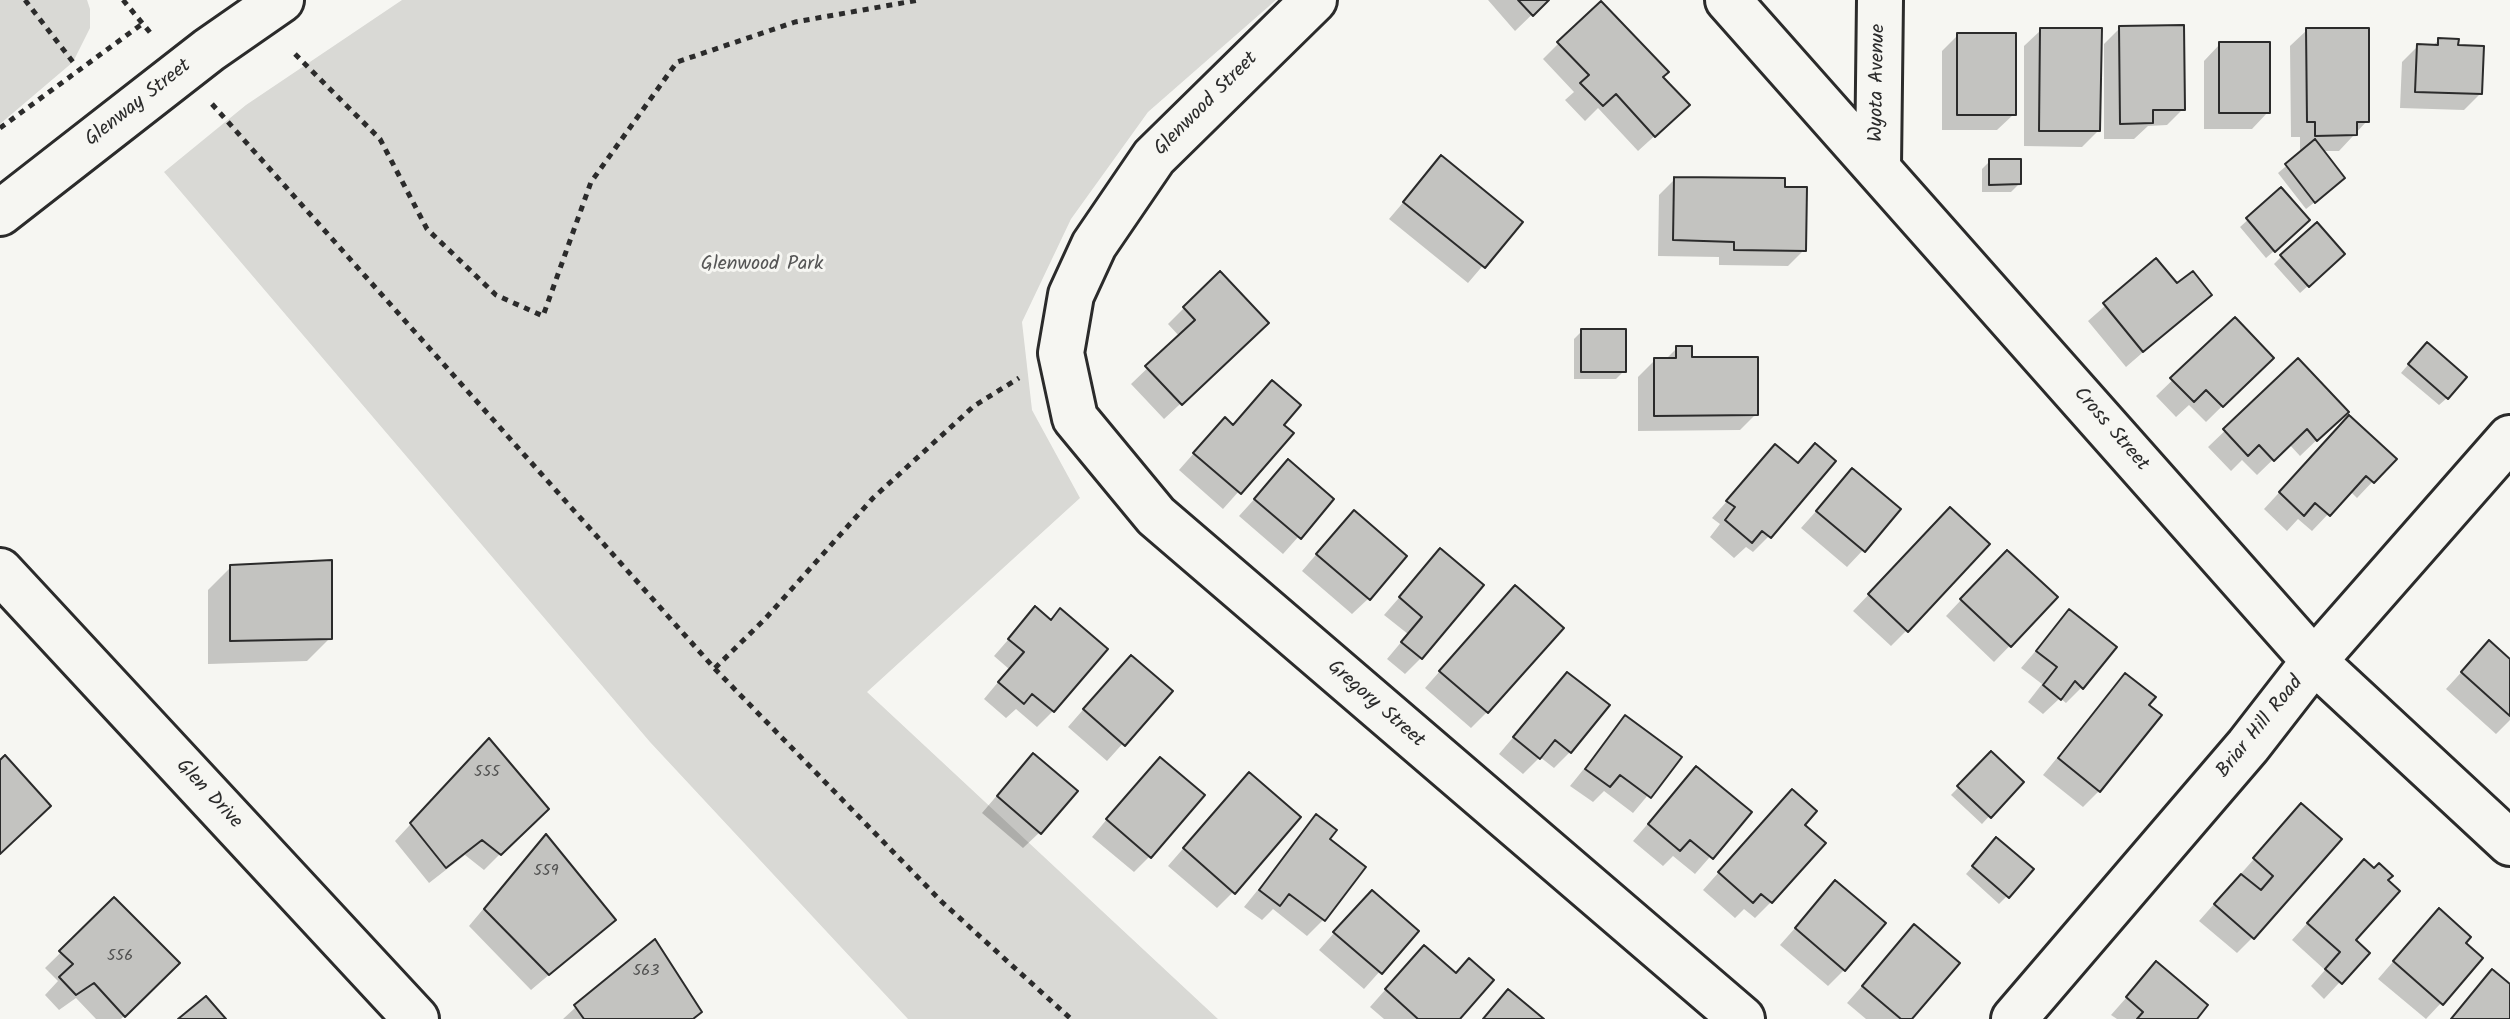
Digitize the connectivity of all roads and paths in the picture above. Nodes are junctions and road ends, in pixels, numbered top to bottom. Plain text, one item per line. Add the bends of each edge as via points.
1 (25, 0) edge
2 (123, 0) edge
3 (281, 0) edge
4 (919, 0) edge
5 (1314, 0) edge
6 (1728, 0) edge
7 (1880, 0) edge
8 (142, 24) junction
9 (295, 54) dead end
10 (73, 62) dead end
11 (182, 71) junction
12 (0, 128) edge
13 (1878, 166) junction
14 (0, 213) edge
15 (1061, 353) junction
16 (2510, 438) edge
17 (0, 571) edge
18 (2314, 661) junction
19 (715, 669) junction
20 (2510, 843) edge
21 (416, 1019) edge
22 (1071, 1019) edge
23 (1742, 1019) edge
24 (2014, 1019) edge

1 - 10 path
2 - 8 path
3 - 11 street, Glenway Street
4 - 9 path via 795,22 677,62 591,182 543,316 496,295 427,229 380,139
5 - 15 street, Glenwood Street via 1154,157 1094,245 1071,295
6 - 13 street, Cross Street
7 - 13 street, Wyota Avenue
8 - 11 path
8 - 12 path
11 - 14 street, Glenway Street
11 - 19 path
13 - 18 street, Cross Street
15 - 19 path via 974,406 873,498
15 - 23 street, Gregory Street via 1075,418 1156,516
16 - 18 street, Briar Hill Road
17 - 21 street, Glen Drive
18 - 20 street, Cross Street
18 - 24 street, Briar Hill Road via 2248,746
19 - 22 path via 942,902

